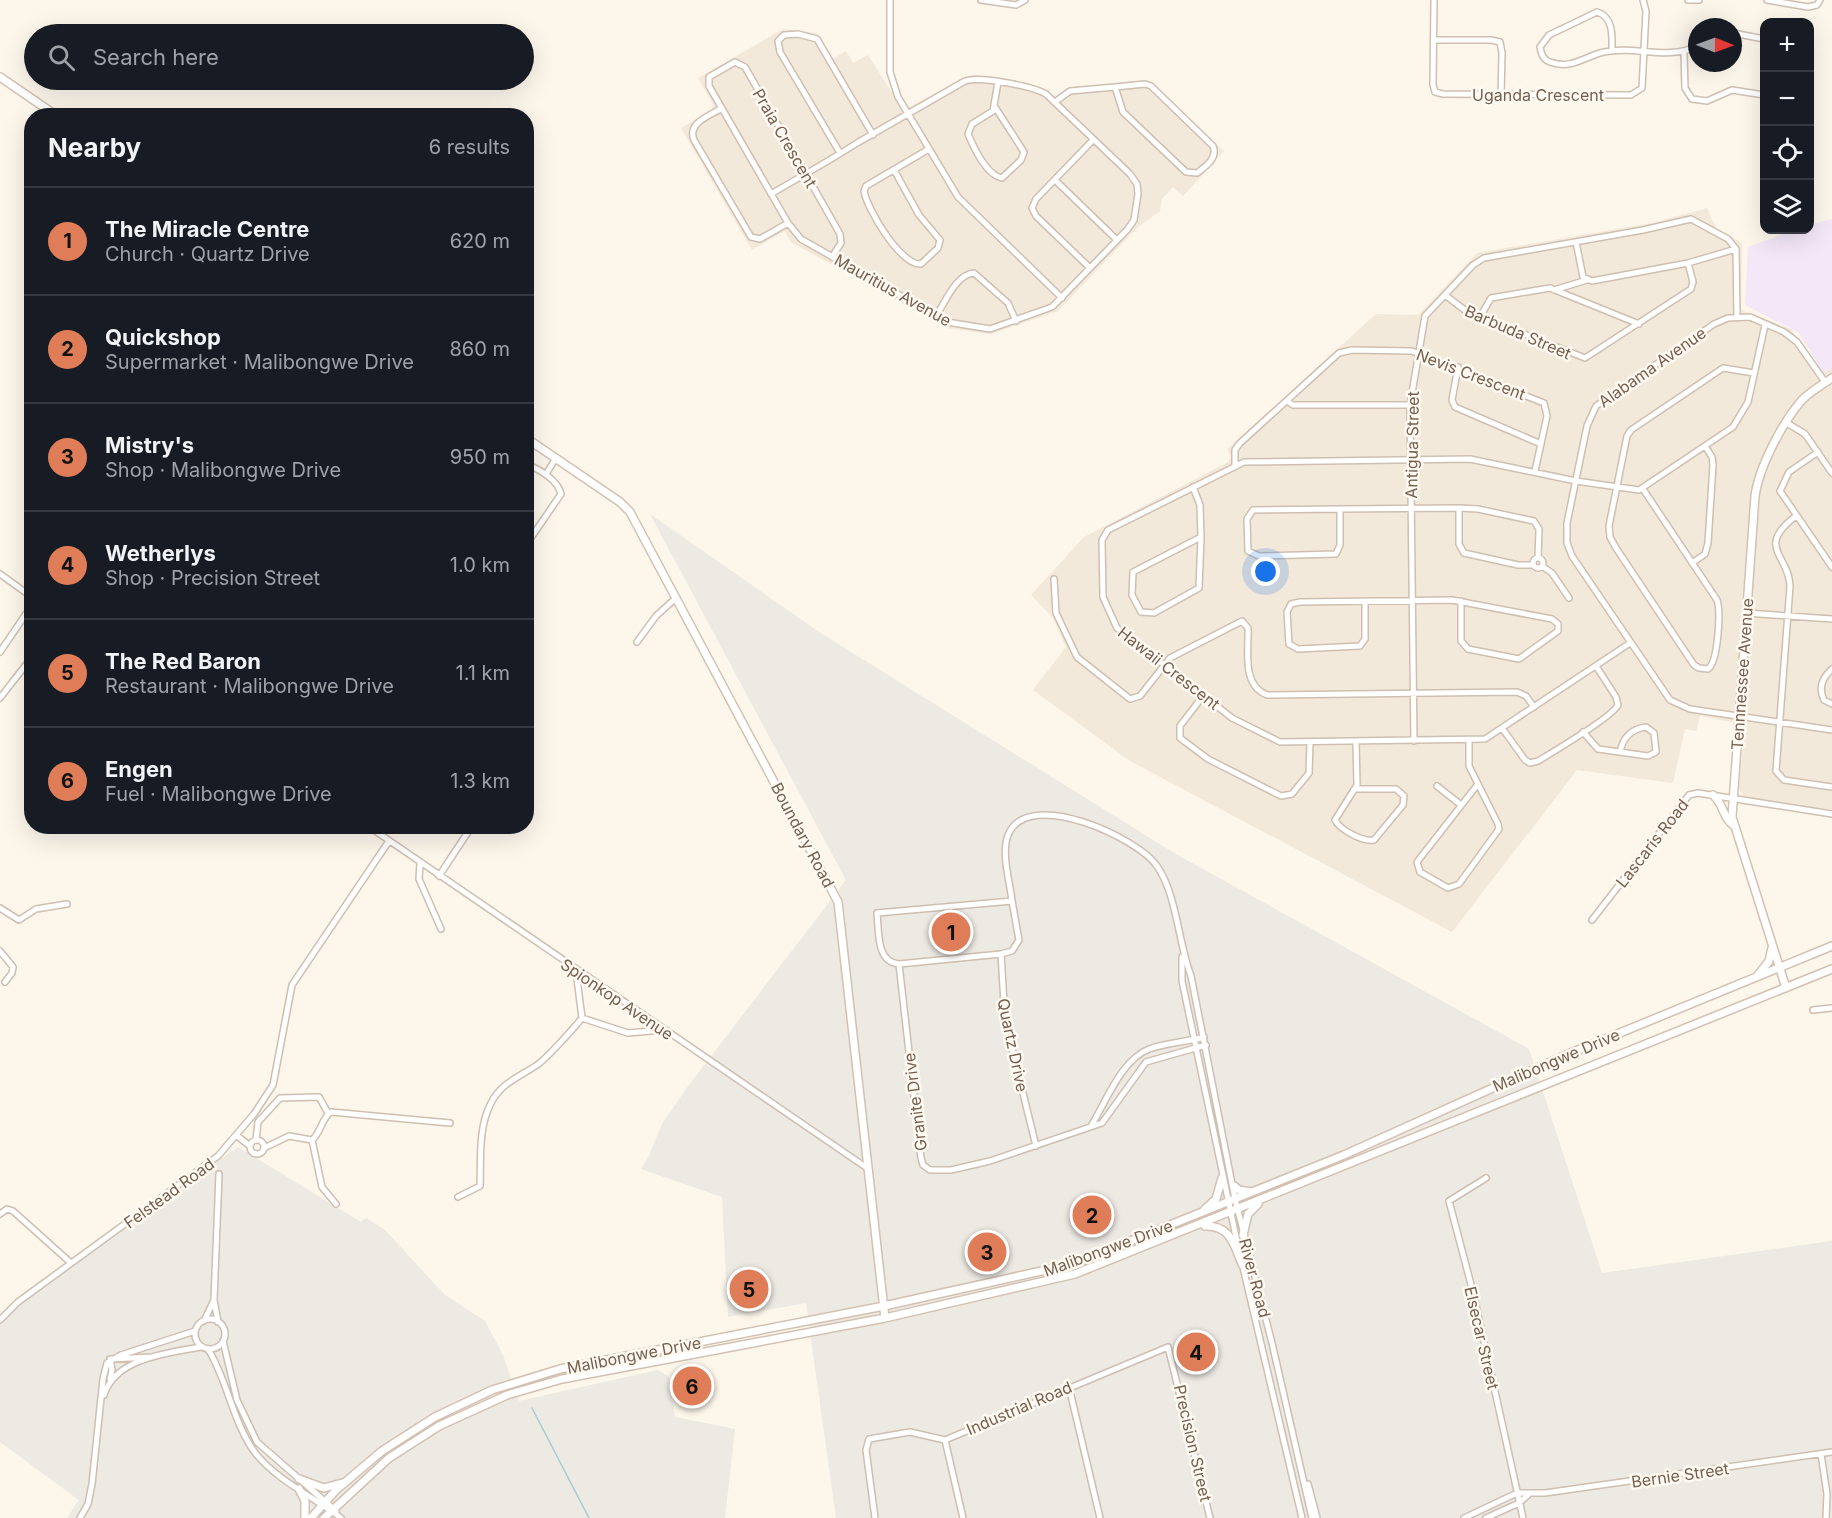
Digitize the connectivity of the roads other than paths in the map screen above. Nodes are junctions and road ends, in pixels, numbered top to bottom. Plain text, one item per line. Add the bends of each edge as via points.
1 (890, 0) edge
2 (981, 0) edge
3 (1025, 0) edge
4 (1434, 0) edge
5 (1643, 0) edge
6 (1688, 0) edge
7 (1699, 0) edge
8 (1767, 0) edge
9 (1820, 0) edge
10 (1742, 35) edge
11 (1760, 38) edge
12 (1434, 40) junction
13 (1688, 50) edge
14 (1612, 51) junction
15 (1684, 52) junction
16 (1645, 53) junction
17 (0, 77) edge
18 (998, 82) junction
19 (1115, 87) junction
20 (711, 89) joint
21 (1501, 94) junction
22 (1760, 94) edge
23 (1055, 102) junction
24 (995, 107) junction
25 (45, 108) edge
26 (722, 108) junction
27 (909, 114) junction
28 (873, 135) junction
29 (1093, 140) junction
30 (929, 149) junction
31 (840, 153) junction
32 (894, 170) junction
33 (805, 174) junction
34 (1056, 181) junction
35 (771, 194) junction
36 (788, 223) junction
37 (1118, 240) junction
38 (1576, 242) junction
39 (1736, 249) junction
40 (832, 257) junction
41 (1688, 263) junction
42 (1090, 268) junction
43 (1587, 280) junction
44 (1554, 290) junction
45 (1445, 295) junction
46 (1062, 297) junction
47 (936, 316) junction
48 (1737, 316) junction
49 (1480, 317) junction
50 (1016, 321) junction
51 (1639, 324) junction
52 (1765, 325) junction
53 (1418, 353) junction
54 (1458, 367) junction
55 (1754, 373) junction
56 (1829, 380) edge
57 (1287, 401) junction
58 (1410, 405) junction
59 (1787, 423) junction
60 (534, 443) edge
61 (1541, 444) junction
62 (1705, 446) junction
63 (1818, 452) junction
64 (556, 458) junction
65 (1410, 460) junction
66 (1235, 464) junction
67 (534, 468) edge
68 (1535, 471) junction
69 (1832, 472) edge
70 (546, 474) junction
71 (1576, 481) junction
72 (1192, 487) junction
73 (1617, 488) junction
74 (1643, 489) junction
75 (1411, 507) junction
76 (1459, 508) junction
77 (1340, 509) junction
78 (1796, 516) junction
79 (534, 533) edge
80 (1201, 537) junction
81 (1538, 558) junction
82 (1692, 563) junction
83 (1533, 565) junction
84 (1542, 566) junction
85 (1832, 567) edge
86 (0, 574) edge
87 (1054, 579) dead end
88 (24, 591) edge
89 (676, 598) junction
90 (1569, 598) dead end
91 (1412, 600) junction
92 (1461, 601) junction
93 (1365, 602) junction
94 (1746, 613) junction
95 (24, 616) edge
96 (1787, 617) junction
97 (1832, 619) edge
98 (637, 642) dead end
99 (1630, 643) junction
100 (0, 652) edge
101 (1164, 665) junction
102 (1596, 666) junction
103 (24, 667) edge
104 (1832, 669) edge
105 (1413, 693) junction
106 (1203, 696) junction
107 (0, 698) edge
108 (1832, 704) edge
109 (1534, 707) junction
110 (1738, 717) junction
111 (1780, 722) junction
112 (1502, 728) junction
113 (1832, 730) edge
114 (1583, 732) junction
115 (1469, 740) junction
116 (1414, 741) junction
117 (1356, 742) junction
118 (1310, 743) junction
119 (1620, 752) junction
120 (1478, 784) junction
121 (1437, 786) dead end
122 (1832, 787) edge
123 (1355, 789) junction
124 (1713, 795) junction
125 (1733, 799) junction
126 (1461, 805) junction
127 (1832, 814) edge
128 (1732, 825) junction
129 (379, 834) edge
130 (467, 834) edge
131 (389, 841) junction
132 (420, 863) junction
133 (439, 876) junction
134 (1012, 901) junction
135 (67, 904) dead end
136 (0, 908) edge
137 (1592, 920) dead end
138 (441, 929) dead end
139 (1772, 943) junction
140 (1832, 946) edge
141 (0, 951) edge
142 (1182, 953) junction
143 (1001, 954) junction
144 (899, 964) junction
145 (1780, 967) junction
146 (1832, 969) edge
147 (576, 971) junction
148 (1757, 977) junction
149 (4, 982) dead end
150 (1786, 988) junction
151 (1832, 1008) edge
152 (1813, 1010) dead end
153 (582, 1018) junction
154 (663, 1030) junction
155 (1204, 1037) junction
156 (1194, 1040) junction
157 (1206, 1045) junction
158 (1197, 1049) junction
159 (328, 1113) junction
160 (450, 1123) dead end
161 (1091, 1126) junction
162 (236, 1135) junction
163 (256, 1140) junction
164 (312, 1140) junction
165 (250, 1146) junction
166 (1036, 1146) junction
167 (264, 1148) junction
168 (867, 1168) junction
169 (219, 1174) dead end
170 (1222, 1178) junction
171 (1486, 1178) dead end
172 (1234, 1186) junction
173 (1251, 1192) junction
174 (458, 1197) dead end
175 (1262, 1200) junction
176 (1231, 1201) junction
177 (336, 1204) dead end
178 (1234, 1212) junction
179 (0, 1215) edge
180 (1193, 1217) junction
181 (1198, 1226) junction
182 (1243, 1235) junction
183 (71, 1263) junction
184 (1242, 1264) junction
185 (214, 1300) junction
186 (884, 1306) junction
187 (885, 1318) junction
188 (0, 1320) edge
189 (204, 1321) junction
190 (218, 1322) junction
191 (195, 1331) junction
192 (223, 1341) junction
193 (201, 1347) junction
194 (208, 1349) junction
195 (1156, 1352) joint
196 (153, 1358) junction
197 (110, 1359) junction
198 (110, 1380) junction
199 (1069, 1387) junction
200 (100, 1408) junction
201 (945, 1440) junction
202 (1832, 1452) edge
203 (1821, 1454) junction
204 (1303, 1475) junction
205 (299, 1479) junction
206 (345, 1482) junction
207 (299, 1489) junction
208 (1517, 1493) junction
209 (1528, 1495) junction
210 (324, 1503) junction
211 (1519, 1503) junction
212 (332, 1509) junction
213 (340, 1517) edge
214 (80, 1518) edge
215 (305, 1518) edge
216 (311, 1518) edge
217 (324, 1518) edge
218 (874, 1518) edge
219 (963, 1518) edge
220 (1100, 1518) edge
221 (1210, 1518) edge
222 (1302, 1518) edge
223 (1312, 1518) edge
224 (1317, 1518) edge
225 (1464, 1518) edge
226 (1486, 1518) edge
227 (1523, 1518) edge
228 (1826, 1518) edge

1 - 27 street via 890,79
2 - 3 street via 1016,5
4 - 12 street, Uganda Crescent
5 - 16 street, Uganda Crescent
6 - 7 street
8 - 9 street via 1808,7
10 - 11 street
12 - 21 street via 1500,42
12 - 21 street, Uganda Crescent via 1435,92
13 - 15 street
14 - 14 street via 1579,63 1556,63 1546,60 1540,48 1549,35 1597,12 1610,24
14 - 16 street
15 - 16 street
15 - 22 street via 1685,88 1692,99 1707,101 1732,90
16 - 21 street, Uganda Crescent via 1643,86 1634,94
17 - 25 main road
18 - 23 street, Mauritius Avenue via 1036,89
18 - 24 street
18 - 27 street, Mauritius Avenue via 968,80
19 - 19 street via 1123,112 1186,172 1197,173 1213,158 1213,146 1151,86
19 - 23 street via 1070,90
20 - 26 street, Mauritius Avenue
20 - 33 street, Praia Crescent via 708,81 713,73 731,63 741,64
23 - 29 street, Mauritius Avenue
24 - 24 street via 972,124 968,134 988,168 1002,178 1024,152
26 - 35 street, Mauritius Avenue
26 - 36 street via 693,126 694,140 751,237 760,239
27 - 28 street, Mauritius Avenue
27 - 30 street
28 - 31 street, Mauritius Avenue
28 - 31 street via 817,39 798,33 784,35 778,41 780,52
29 - 34 street
29 - 37 street, Mauritius Avenue via 1132,176 1138,188 1134,220
30 - 32 street
30 - 46 street via 958,197
31 - 33 street, Mauritius Avenue
32 - 32 street via 919,215 940,240 938,248 921,264 911,263 895,247 865,196 866,186
33 - 35 street, Mauritius Avenue
33 - 40 street, Praia Crescent via 841,236
34 - 37 street
34 - 42 street via 1034,201 1033,213
35 - 36 street, Mauritius Avenue
36 - 40 street, Mauritius Avenue via 798,237
37 - 42 street, Mauritius Avenue
38 - 39 street, Antigua Street via 1690,219 1728,239
38 - 43 street via 1582,275
38 - 45 street, Antigua Street via 1480,259
39 - 41 street
39 - 48 street
40 - 47 street, Mauritius Avenue
41 - 43 street
41 - 51 street, Barbuda Street via 1691,290
42 - 46 street, Mauritius Avenue
43 - 44 street
44 - 49 street via 1545,288 1493,297
44 - 51 street
45 - 49 street, Barbuda Street
45 - 53 street, Antigua Street via 1425,316
46 - 50 street, Mauritius Avenue via 1050,308
47 - 50 street, Mauritius Avenue via 950,323 985,329
47 - 50 street via 955,286 966,274 974,273 1008,303
48 - 52 street via 1754,318
48 - 71 street, Alabama Avenue via 1714,324 1599,402 1587,426
49 - 51 street, Barbuda Street via 1583,358
52 - 55 street
52 - 56 street via 1797,342
53 - 54 street, Nevis Crescent
53 - 57 street, Nevis Crescent via 1341,352
53 - 58 street, Antigua Street
54 - 61 street via 1452,397 1455,407
54 - 61 street, Nevis Crescent via 1544,403 1548,412
55 - 62 street via 1748,402 1737,421
55 - 73 street via 1723,368 1630,430
56 - 59 main road, Tennnessee Avenue via 1803,399
57 - 58 street via 1296,405
57 - 66 street, Nevis Crescent via 1237,446
58 - 65 street, Antigua Street
59 - 63 street via 1805,434
59 - 94 main road, Tennnessee Avenue via 1757,482
60 - 64 main road, Boundary Road
61 - 68 street, Nevis Crescent
62 - 74 street
62 - 82 street via 1713,465 1708,543 1705,554
63 - 69 street
63 - 78 street via 1789,472 1781,485 1782,495
64 - 70 street
64 - 89 main road, Boundary Road via 627,508
65 - 66 street, Hawaii Crescent
65 - 68 street, Hawaii Crescent via 1474,459
65 - 75 street, Antigua Street
66 - 72 street, Hawaii Crescent
67 - 70 street
68 - 71 street, Hawaii Crescent
70 - 79 street via 559,487 560,496
71 - 73 street, Hawaii Crescent
71 - 99 street, Alabama Avenue via 1567,528 1568,546
72 - 80 street via 1200,505
72 - 101 street, Hawaii Crescent via 1108,530 1102,540 1104,601 1110,615 1119,630
73 - 74 street, Hawaii Crescent
73 - 82 street via 1609,526 1612,540 1694,665 1705,669 1714,660 1719,606
74 - 82 street
75 - 76 street
75 - 77 street
75 - 91 street, Antigua Street
76 - 81 street via 1534,521 1539,529
76 - 83 street via 1464,553
77 - 77 street via 1340,545 1336,554 1259,556 1248,551 1247,519 1253,510
78 - 85 street
78 - 96 street via 1782,528 1777,543 1778,557 1790,580
80 - 80 street via 1133,572 1132,595 1141,612 1154,614 1199,588
81 - 83 street
81 - 84 street via 1543,560
83 - 84 street
84 - 90 street via 1552,573
86 - 88 street
87 - 101 street via 1057,616 1077,657 1087,666 1132,699 1140,696
89 - 98 street via 656,616
89 - 168 main road, Boundary Road via 838,900
91 - 92 street
91 - 93 street
91 - 105 street, Antigua Street
92 - 92 street via 1552,619 1558,624 1558,631 1519,659 1468,649 1461,641
93 - 93 street via 1291,604 1287,612 1289,644 1298,649 1360,646 1365,639
94 - 96 street
94 - 110 main road, Tennnessee Avenue
95 - 100 street
96 - 97 street
96 - 111 street
99 - 102 street, Hawaii Crescent
99 - 110 street, Alabama Avenue via 1670,700 1688,709
101 - 105 street via 1172,656 1242,621 1248,628 1250,677 1264,694
101 - 106 street, Hawaii Crescent
102 - 109 street, Hawaii Crescent
102 - 114 street via 1618,705
103 - 107 street
104 - 108 street via 1823,678 1821,690 1824,700
105 - 109 street via 1517,692
105 - 116 street, Antigua Street
106 - 118 street, Hawaii Crescent via 1235,720 1276,740
106 - 118 street via 1180,726 1180,738 1208,759 1281,796 1292,794 1308,775
109 - 112 street, Hawaii Crescent
110 - 111 street, Alabama Avenue
110 - 125 main road, Tennnessee Avenue
111 - 113 street, Alabama Avenue
111 - 122 street via 1776,768 1780,778
112 - 114 street via 1525,760 1533,763
112 - 115 street, Hawaii Crescent via 1486,738
114 - 119 street via 1597,748
115 - 116 street, Hawaii Crescent
115 - 120 street via 1469,766
116 - 117 street, Hawaii Crescent
117 - 118 street, Hawaii Crescent
117 - 123 street
119 - 119 street via 1653,755 1657,748 1654,733 1646,727 1633,731 1624,739
120 - 126 street
120 - 126 street via 1499,829 1459,884 1450,888 1417,867
121 - 126 street
123 - 123 street via 1336,814 1335,822 1365,840 1374,840 1402,805 1404,796 1396,789
124 - 125 street, Lascaris Road
124 - 128 main road
124 - 137 street, Lascaris Road via 1694,794 1686,798
125 - 127 street, Lascaris Road
125 - 128 main road, Tennnessee Avenue
128 - 139 main road, Tennnessee Avenue
129 - 131 street, Spionkop Avenue
130 - 133 street
131 - 132 street, Spionkop Avenue
131 - 162 street, Felstead Road via 292,985 273,1085
132 - 133 street, Spionkop Avenue
132 - 138 street via 419,879
133 - 147 street, Spionkop Avenue
134 - 142 street via 1006,850 1008,834 1018,820 1037,814 1074,819 1101,828 1156,865 1167,885
134 - 143 street via 1018,940 1012,951
134 - 144 street via 877,913 882,956 889,963
135 - 136 street via 36,909 19,920
139 - 145 main road, Tennnessee Avenue
139 - 148 main road via 1769,961
140 - 145 main road, Malibongwe Drive
141 - 149 street via 13,967
142 - 155 street, River Road
142 - 156 street, River Road via 1182,981
143 - 144 street
143 - 166 street, Quartz Drive via 1005,1020
144 - 166 street, Granite Drive via 923,1165 930,1170 951,1170
145 - 148 main road, Malibongwe Drive
145 - 150 main road, Tennnessee Avenue
146 - 150 main road, Malibongwe Drive
147 - 153 street
147 - 154 street, Spionkop Avenue
148 - 173 main road, Malibongwe Drive via 1566,1054 1344,1155
150 - 175 main road, Malibongwe Drive
151 - 152 street
153 - 154 street via 628,1033
153 - 174 street via 543,1060 512,1079 495,1096 487,1111 483,1134 480,1186
154 - 168 street, Spionkop Avenue
155 - 156 street
155 - 157 street, River Road
156 - 158 street, River Road
156 - 161 street via 1149,1049 1133,1058
157 - 158 street, Granite Drive
157 - 172 street, River Road
158 - 161 street, Granite Drive via 1146,1062 1106,1120
158 - 170 street, River Road
159 - 160 street
159 - 163 street via 319,1097 280,1098 258,1122
159 - 164 street
161 - 166 street, Granite Drive
162 - 165 street
162 - 183 street, Felstead Road via 208,1166
163 - 165 street
163 - 167 street
164 - 167 street via 289,1136
164 - 177 street via 322,1186
165 - 167 street via 256,1154
168 - 186 main road, Boundary Road
169 - 185 street
170 - 176 street, River Road
170 - 180 main road via 1216,1199
171 - 208 street, Elsecar Street via 1449,1201
172 - 173 main road
172 - 176 street, River Road
173 - 176 main road, Malibongwe Drive
175 - 178 main road, Malibongwe Drive
175 - 182 main road via 1248,1214
176 - 178 street, River Road
176 - 180 main road, Malibongwe Drive
178 - 181 main road, Malibongwe Drive
178 - 182 street, River Road
178 - 184 street, River Road
179 - 183 street via 7,1209 13,1211
180 - 186 main road, Malibongwe Drive via 1064,1267
181 - 184 main road via 1219,1227 1228,1233
181 - 187 main road, Malibongwe Drive via 1075,1274
182 - 204 street, River Road
183 - 188 street, Felstead Road via 13,1305
184 - 222 street, River Road
185 - 189 street
185 - 190 street
186 - 187 main road, Boundary Road
186 - 206 main road, Malibongwe Drive via 520,1380 435,1417 382,1451
187 - 212 main road, Malibongwe Drive via 523,1390 467,1411 440,1426 389,1458
189 - 190 street
189 - 191 street
190 - 192 street via 224,1331
191 - 193 street
191 - 197 street
192 - 194 street
192 - 205 street via 237,1400 250,1432 269,1455
193 - 194 street
193 - 196 street
194 - 207 street via 251,1446 268,1466
195 - 199 street, Industrial Road
195 - 221 street, Precision Street via 1168,1347 1172,1354
196 - 197 street
196 - 198 street via 125,1368
197 - 198 street
197 - 200 street
198 - 200 street
199 - 201 street, Industrial Road
199 - 220 street
200 - 214 street via 91,1494
201 - 218 street, Industrial Road via 910,1432 869,1439
201 - 219 street
202 - 203 street, Bernie Street
203 - 209 street, Bernie Street
203 - 228 street
204 - 223 street, River Road
204 - 224 street
205 - 206 main road via 324,1488
205 - 210 street
206 - 210 main road, Malibongwe Drive
207 - 210 street
207 - 215 main road via 306,1504
208 - 209 street, Bernie Street
208 - 211 street, Elsecar Street
208 - 225 street
209 - 211 street
210 - 212 street
210 - 216 main road, Malibongwe Drive
211 - 226 street
211 - 227 street, Elsecar Street
212 - 213 street
212 - 217 main road, Malibongwe Drive

